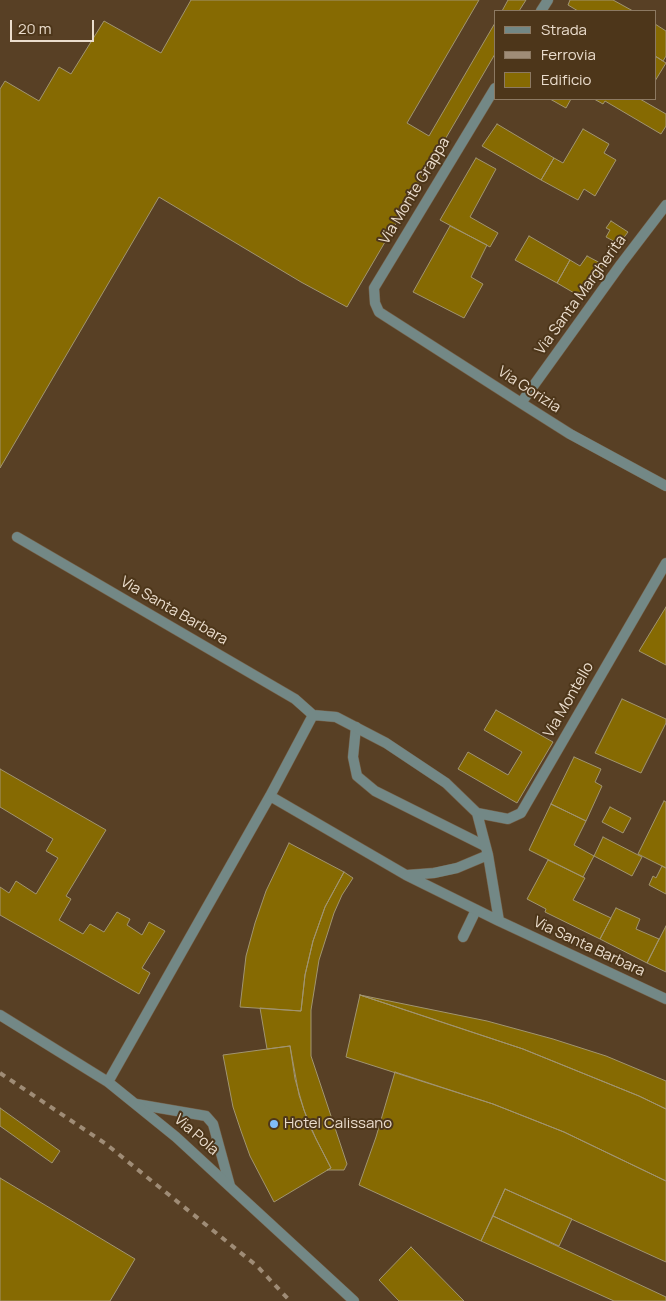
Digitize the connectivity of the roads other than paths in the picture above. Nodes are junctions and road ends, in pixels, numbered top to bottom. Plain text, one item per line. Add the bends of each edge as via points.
1 (493, 91) edge
2 (666, 205) edge
3 (379, 312) joint
4 (521, 403) junction
5 (666, 486) edge
6 (17, 537) dead end
7 (666, 562) edge
8 (313, 715) junction
9 (356, 727) junction
10 (270, 796) junction
11 (477, 813) junction
12 (486, 851) junction
13 (406, 875) junction
14 (476, 910) junction
15 (499, 921) junction
16 (463, 937) dead end
17 (666, 999) edge
18 (0, 1015) edge
19 (108, 1082) junction
20 (136, 1104) junction
21 (230, 1186) junction
22 (354, 1301) edge

1 - 3 street, Via Monte Grappa via 374,288 374,303
2 - 4 street, Via Santa Margherita
3 - 4 street, Via Gorizia
4 - 5 street, Via Gorizia via 570,434
6 - 8 street, Via Santa Barbara via 295,699
7 - 11 street, Via Montello via 521,813 508,819
8 - 9 street via 336,717
8 - 10 street
9 - 11 street via 446,783
9 - 12 street via 353,757 356,776 375,791
10 - 13 street, Via Santa Barbara
10 - 19 street
11 - 12 street
12 - 13 street via 457,868
12 - 15 street
13 - 14 street, Via Santa Barbara
14 - 15 street, Via Santa Barbara
14 - 16 street
15 - 17 street, Via Santa Barbara
18 - 19 street, Via Pola
19 - 20 street, Via Pola
20 - 21 street, Via Pola
20 - 21 street via 206,1116 213,1124
21 - 22 street, Via Pola

